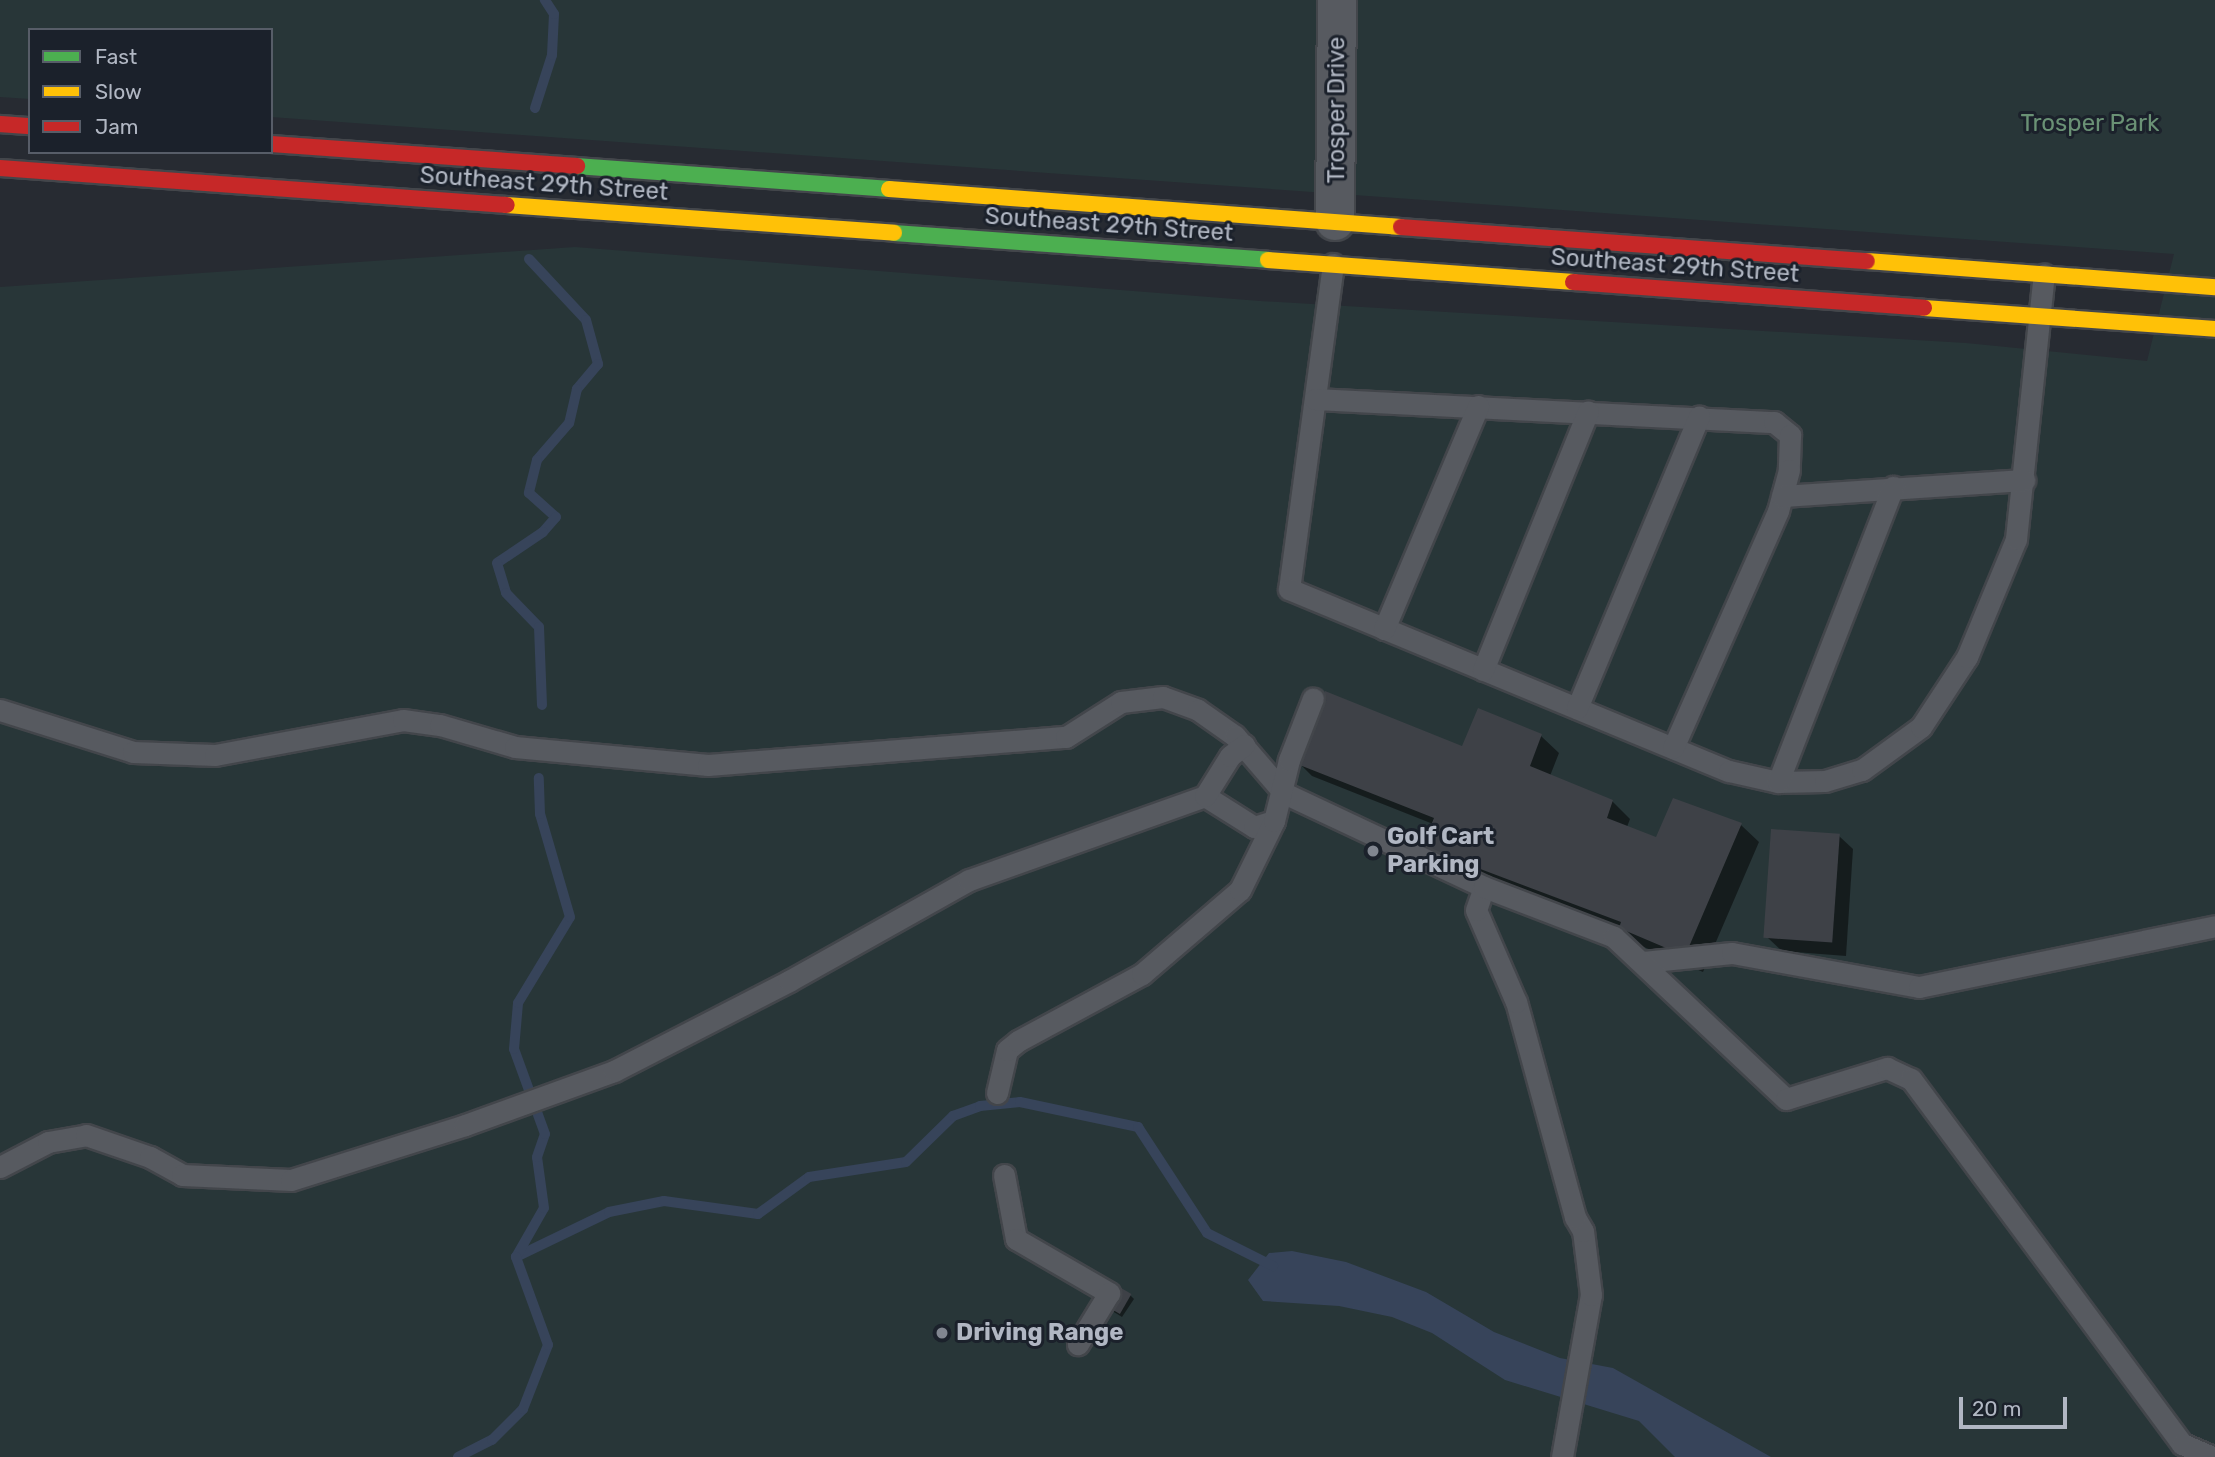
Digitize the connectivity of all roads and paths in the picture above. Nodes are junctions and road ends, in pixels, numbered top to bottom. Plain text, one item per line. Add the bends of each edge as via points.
1 (1337, 0) edge
2 (0, 124) edge
3 (28, 126) edge
4 (273, 144) edge
5 (195, 162) dead end
6 (0, 168) edge
7 (586, 168) junction
8 (193, 182) junction
9 (584, 210) junction
10 (1335, 220) junction
11 (1333, 264) junction
12 (2044, 274) junction
13 (2215, 287) edge
14 (2040, 316) junction
15 (2215, 329) edge
16 (1315, 399) junction
17 (1478, 406) junction
18 (1588, 412) junction
19 (1699, 417) junction
20 (2024, 480) junction
21 (1893, 487) junction
22 (1782, 496) junction
23 (1384, 629) junction
24 (1483, 670) junction
25 (1313, 698) dead end
26 (1577, 708) junction
27 (0, 710) edge
28 (1244, 745) junction
29 (1673, 748) junction
30 (1779, 782) junction
31 (1284, 793) junction
32 (1205, 796) junction
33 (1264, 824) junction
34 (1484, 887) junction
35 (2215, 926) edge
36 (1643, 962) junction
37 (997, 1093) dead end
38 (0, 1167) edge
39 (1004, 1175) dead end
40 (1078, 1343) dead end
41 (1562, 1457) edge
42 (2212, 1457) edge

1 - 10 street, Trosper Drive
2 - 3 main road
4 - 7 main road, Southeast 29th Street
5 - 8 main road
6 - 8 main road, Southeast 29th Street
7 - 9 main road
7 - 10 main road, Southeast 29th Street
8 - 9 main road, Southeast 29th Street
9 - 11 main road, Southeast 29th Street
10 - 11 main road
10 - 12 main road, Southeast 29th Street
11 - 14 main road, Southeast 29th Street
11 - 16 lane
12 - 13 main road, Southeast 29th Street
12 - 14 lane
14 - 15 main road, Southeast 29th Street
14 - 20 lane
16 - 17 lane
16 - 23 lane via 1289,589
17 - 18 lane
17 - 23 lane
18 - 19 lane
18 - 24 lane
19 - 22 lane via 1774,422 1790,435 1789,470
19 - 26 lane
20 - 21 lane
20 - 30 lane via 2016,539 1967,657 1921,727 1862,770 1825,781
21 - 22 lane
21 - 30 lane
22 - 29 lane
23 - 24 lane
24 - 26 lane
25 - 31 lane via 1289,760
26 - 29 lane
27 - 28 lane via 133,752 215,755 403,720 440,725 515,747 708,765 1066,737 1121,702 1163,697 1198,710
28 - 31 lane
28 - 32 lane via 1230,756
29 - 30 lane via 1729,771
31 - 33 lane
31 - 34 lane
32 - 33 lane
32 - 38 lane via 969,880 789,981 614,1071 465,1125 291,1180 182,1175 150,1157 86,1135 48,1142
33 - 37 lane via 1256,857 1240,890 1142,974 1007,1050
34 - 36 lane via 1614,937
34 - 41 lane via 1476,910 1516,1002 1583,1231 1591,1295
35 - 36 lane via 1919,987 1732,953
36 - 42 lane via 1786,1099 1887,1068 1912,1079 2182,1444
39 - 40 lane via 1016,1240 1109,1293

